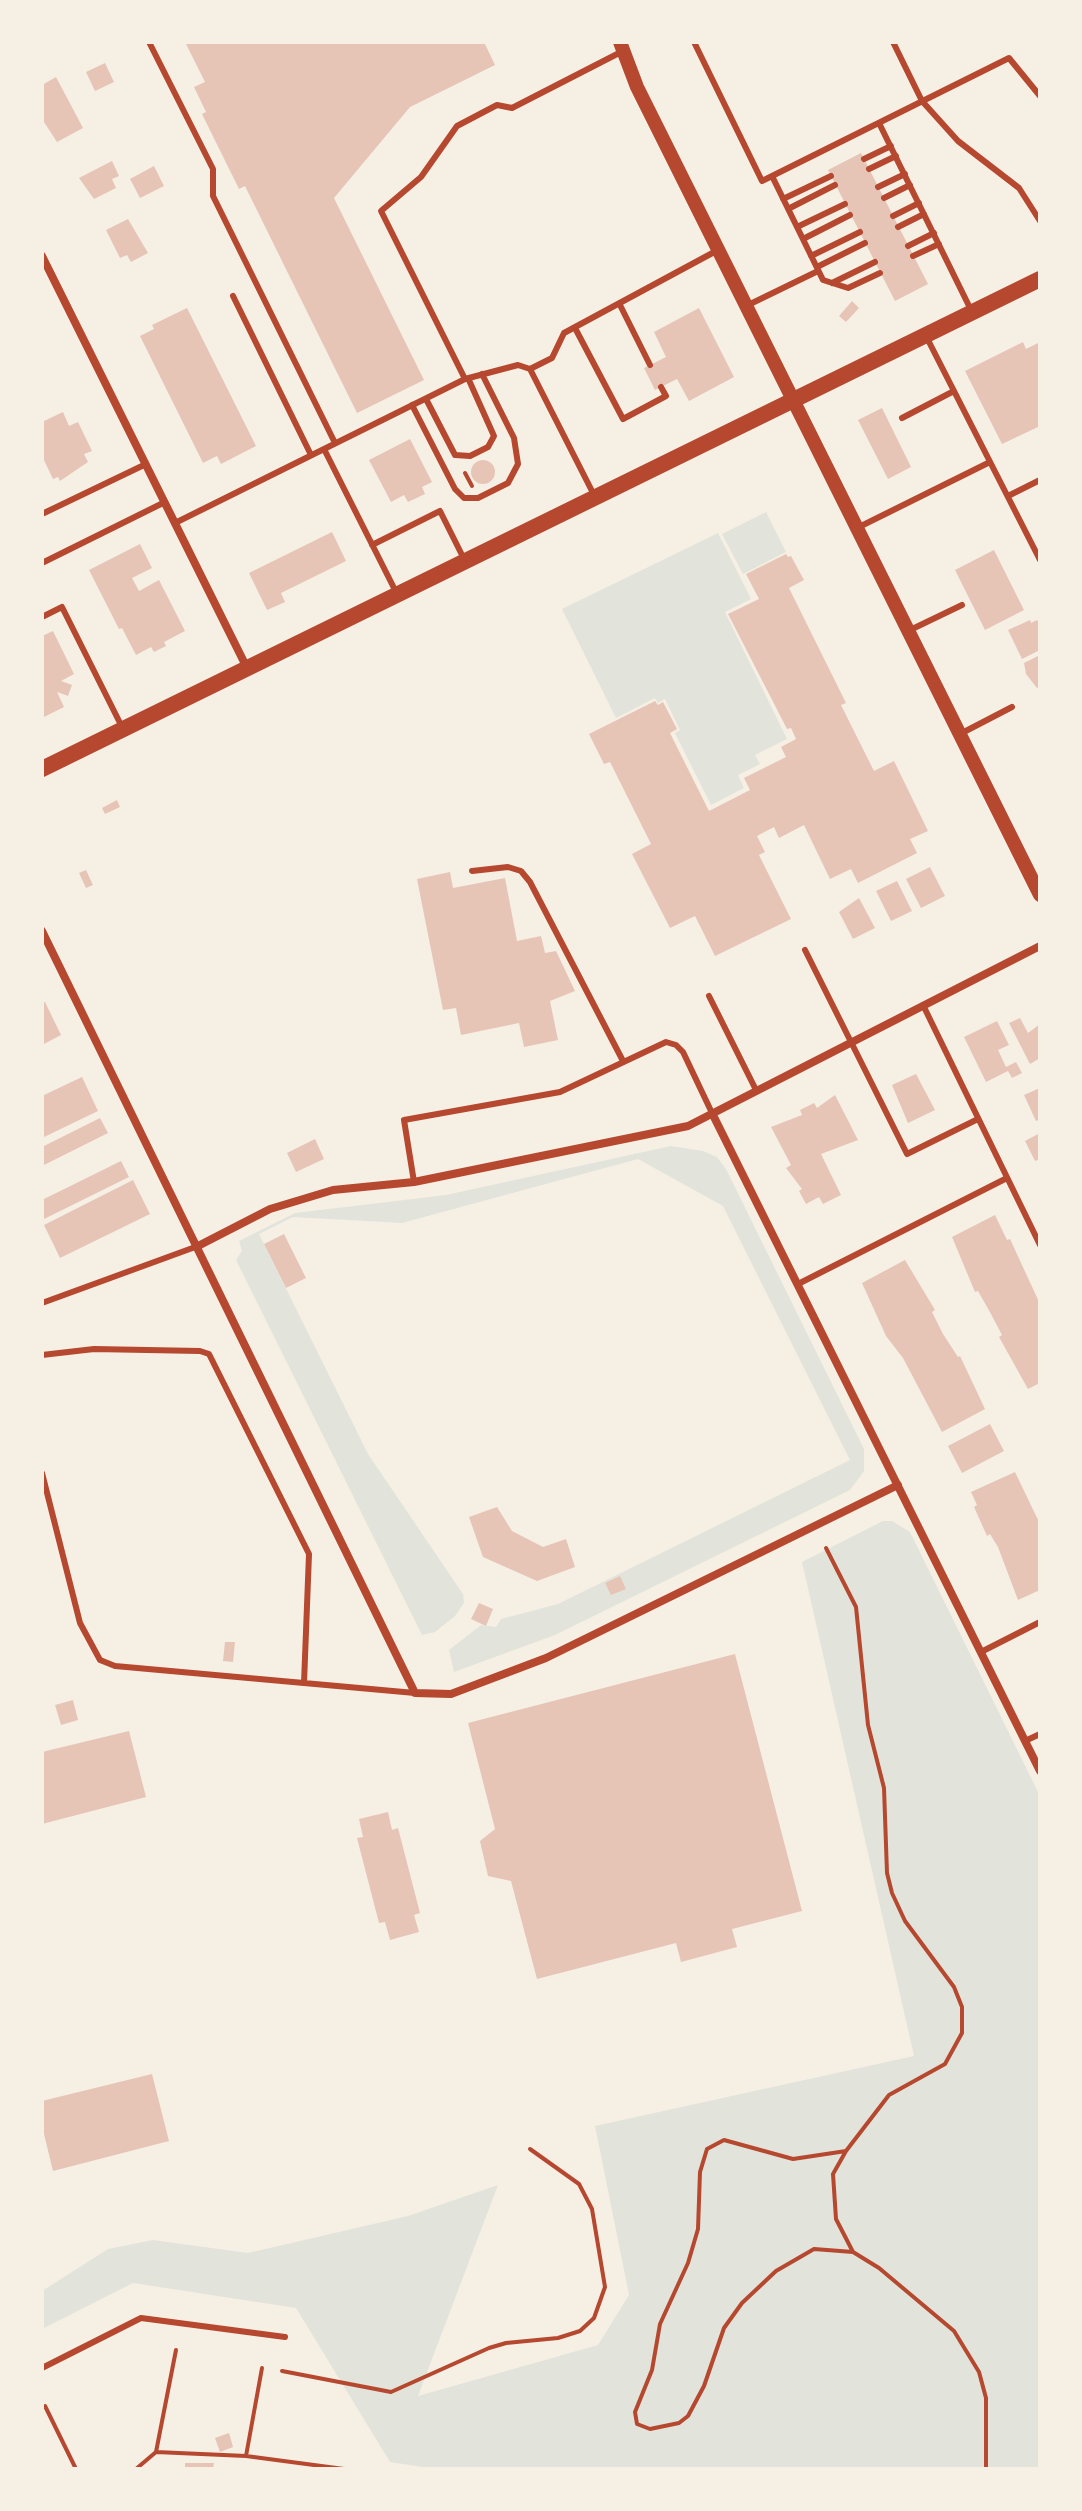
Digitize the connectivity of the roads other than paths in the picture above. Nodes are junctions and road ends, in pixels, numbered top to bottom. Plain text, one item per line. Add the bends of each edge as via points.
1 (149, 42) edge
2 (694, 42) edge
3 (893, 42) edge
4 (621, 46) edge
5 (1040, 96) edge
6 (922, 101) junction
7 (879, 123) junction
8 (891, 146) junction
9 (896, 156) junction
10 (864, 159) dead end
11 (869, 169) dead end
12 (905, 174) junction
13 (772, 176) junction
14 (831, 176) dead end
15 (835, 185) dead end
16 (910, 185) junction
17 (878, 187) dead end
18 (884, 198) dead end
19 (783, 199) junction
20 (919, 203) junction
21 (845, 204) dead end
22 (788, 209) junction
23 (924, 214) junction
24 (850, 215) dead end
25 (893, 216) dead end
26 (1040, 221) edge
27 (797, 227) junction
28 (898, 227) dead end
29 (860, 232) dead end
30 (934, 233) junction
31 (803, 239) junction
32 (865, 243) dead end
33 (939, 244) junction
34 (908, 246) dead end
35 (718, 250) junction
36 (42, 256) edge
37 (811, 256) junction
38 (913, 256) dead end
39 (875, 262) dead end
40 (818, 269) junction
41 (880, 273) dead end
42 (1040, 279) edge
43 (832, 283) junction
44 (233, 296) dead end
45 (620, 305) junction
46 (746, 306) junction
47 (972, 312) junction
48 (575, 328) junction
49 (926, 334) junction
50 (650, 365) dead end
51 (530, 369) junction
52 (482, 374) junction
53 (467, 378) junction
54 (661, 387) dead end
55 (954, 391) junction
56 (426, 399) junction
57 (792, 399) junction
58 (412, 405) junction
59 (902, 418) dead end
60 (335, 443) junction
61 (324, 449) junction
62 (311, 455) junction
63 (990, 462) junction
64 (144, 465) junction
65 (1040, 480) edge
66 (1008, 496) junction
67 (595, 497) junction
68 (165, 502) junction
69 (42, 514) edge
70 (175, 523) junction
71 (857, 528) junction
72 (372, 545) junction
73 (1040, 560) edge
74 (465, 561) junction
75 (42, 563) edge
76 (397, 594) junction
77 (962, 605) dead end
78 (42, 617) edge
79 (908, 631) junction
80 (247, 668) junction
81 (1012, 707) dead end
82 (123, 729) junction
83 (960, 734) junction
84 (42, 769) edge
85 (472, 871) dead end
86 (1040, 895) edge
87 (42, 931) edge
88 (1040, 946) edge
89 (805, 950) dead end
90 (709, 996) dead end
91 (923, 1005) junction
92 (852, 1042) junction
93 (623, 1061) junction
94 (756, 1090) junction
95 (712, 1113) junction
96 (978, 1119) junction
97 (1007, 1178) junction
98 (414, 1182) junction
99 (1040, 1245) edge
100 (198, 1246) junction
101 (798, 1284) junction
102 (42, 1303) edge
103 (42, 1355) edge
104 (42, 1473) edge
105 (898, 1485) junction
106 (1040, 1622) edge
107 (981, 1652) junction
108 (304, 1683) junction
109 (415, 1693) junction
110 (1040, 1734) edge
111 (1025, 1741) junction
112 (1040, 1771) edge
113 (285, 2337) dead end
114 (42, 2368) edge

1 - 60 lane via 213,169 213,196
2 - 13 lane via 762,181
3 - 6 lane
4 - 35 street
4 - 53 lane via 512,108 497,105 457,126 421,177 381,211
5 - 6 lane via 1009,58
6 - 7 lane
6 - 26 lane via 958,141 1019,188
7 - 8 lane
7 - 13 lane
8 - 9 lane
8 - 10 lane
9 - 11 lane
9 - 12 lane
12 - 16 lane
12 - 17 lane
13 - 19 lane
14 - 19 lane
15 - 22 lane
16 - 18 lane
16 - 20 lane
19 - 22 lane
20 - 23 lane
20 - 25 lane
21 - 27 lane
22 - 27 lane
23 - 28 lane
23 - 30 lane
24 - 31 lane
27 - 31 lane
29 - 37 lane
30 - 33 lane
30 - 34 lane
31 - 37 lane
32 - 40 lane
33 - 38 lane
33 - 47 lane
35 - 45 lane via 658,279
35 - 46 street
36 - 64 street
37 - 40 lane
39 - 43 lane
40 - 43 lane via 823,280
40 - 46 lane
41 - 43 lane via 848,288
42 - 47 main road
44 - 62 lane
45 - 48 lane
45 - 50 lane
46 - 57 street
47 - 49 main road
48 - 51 lane via 564,333 552,358
48 - 54 lane via 623,419 666,396
49 - 55 lane
49 - 57 main road
51 - 52 lane via 518,365
51 - 67 lane
52 - 53 lane
52 - 58 lane via 514,438 518,464 508,483 478,498 464,498 455,489
53 - 56 lane
53 - 56 lane via 494,436 488,447 470,456 455,455
55 - 59 lane
55 - 63 lane
56 - 58 lane
57 - 67 main road
57 - 71 street
58 - 60 lane
60 - 61 lane
61 - 62 lane
61 - 72 lane
62 - 70 lane
63 - 66 lane
63 - 71 lane
64 - 68 street
64 - 69 lane
65 - 66 lane
66 - 73 lane
67 - 74 main road
68 - 70 street
68 - 75 lane
70 - 80 street
71 - 79 street
72 - 74 lane via 440,511
72 - 76 lane
74 - 76 main road
76 - 80 main road
77 - 79 lane
78 - 82 lane via 62,607
79 - 83 street
80 - 82 main road
81 - 83 lane
82 - 84 main road
83 - 86 street
85 - 93 lane via 508,867 521,871 530,882
87 - 100 street
88 - 91 street
89 - 92 lane
90 - 94 lane
91 - 92 street
91 - 96 lane
92 - 94 street
92 - 96 lane via 907,1154
93 - 95 lane via 657,1045 676,1045
93 - 98 lane via 560,1092 404,1120
94 - 95 street
95 - 98 street via 688,1126
95 - 101 street
96 - 97 lane
97 - 99 lane
97 - 101 lane
98 - 100 street via 320,1194 270,1209
100 - 102 lane
100 - 109 street
101 - 105 street
103 - 108 lane via 94,1349 209,1354 309,1554
104 - 108 lane via 80,1623 100,1660 115,1666
105 - 107 street
105 - 109 street via 546,1658 451,1694
106 - 107 lane
107 - 111 street
108 - 109 lane
110 - 111 lane
111 - 112 street
113 - 114 lane via 141,2318

